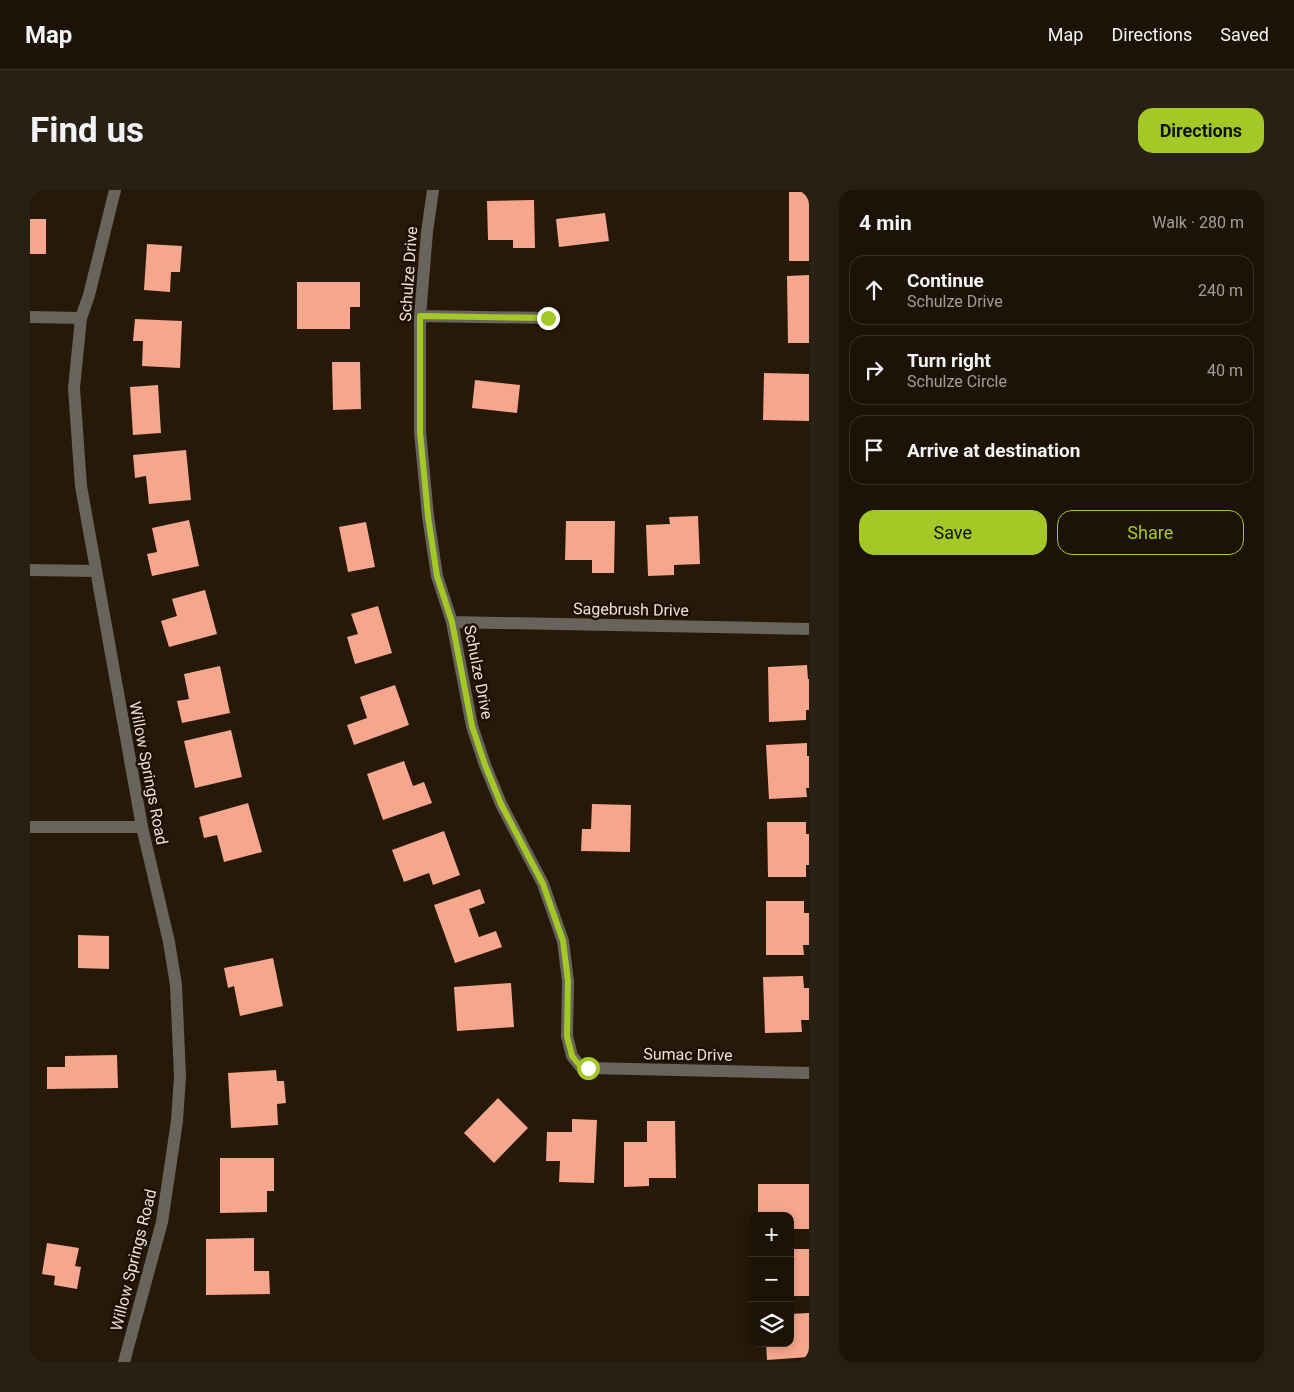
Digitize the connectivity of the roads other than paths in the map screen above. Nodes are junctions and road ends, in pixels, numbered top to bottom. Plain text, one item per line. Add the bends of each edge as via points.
1 (115, 190) edge
2 (433, 190) edge
3 (420, 316) junction
4 (30, 317) edge
5 (81, 318) junction
6 (548, 318) dead end
7 (30, 570) edge
8 (96, 570) junction
9 (452, 622) junction
10 (809, 629) edge
11 (30, 827) edge
12 (142, 827) junction
13 (572, 1056) joint
14 (809, 1073) edge
15 (124, 1362) edge

1 - 5 street, Willow Springs Road
2 - 3 street, Schulze Drive
3 - 6 street
3 - 9 street, Schulze Drive via 420,432 428,516 437,576
4 - 5 street
5 - 8 street, Willow Springs Road via 74,388 81,486
7 - 8 street
8 - 12 street, Willow Springs Road
9 - 10 street, Sagebrush Drive
9 - 13 street, Schulze Drive via 472,726 485,765 501,804 543,884 563,941 568,981 567,1036
11 - 12 street
12 - 15 street, Willow Springs Road via 169,942 180,1076 177,1121 162,1222
13 - 14 street, Sumac Drive via 580,1066 588,1068

